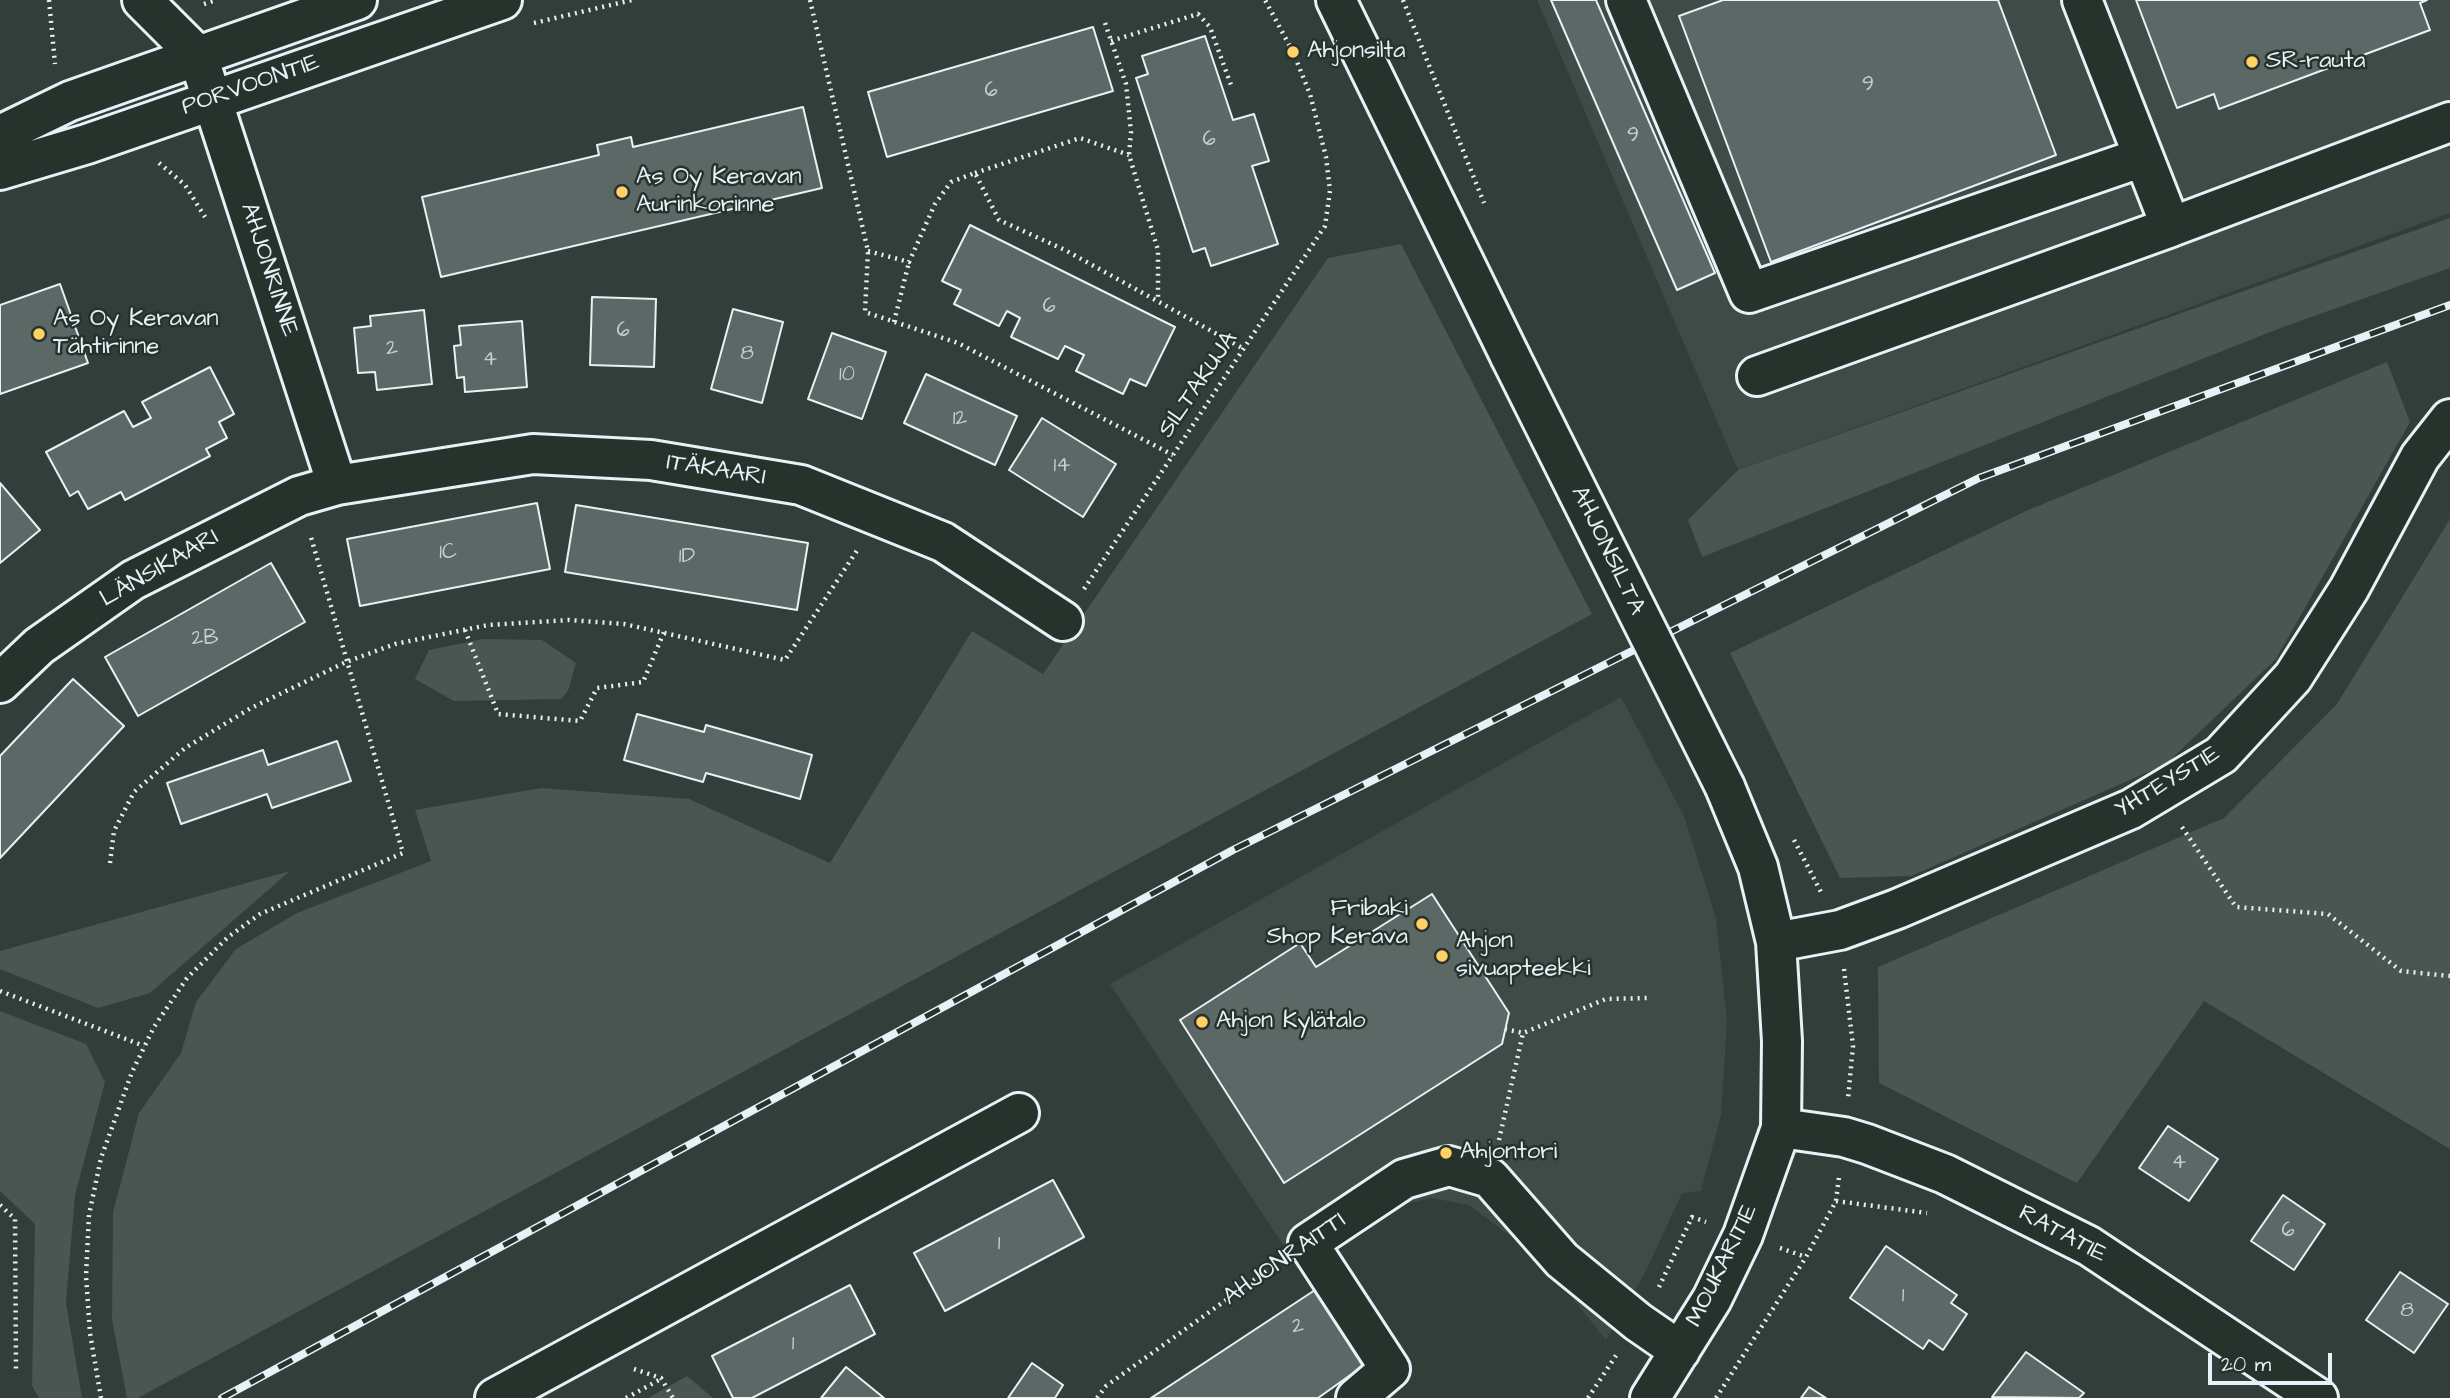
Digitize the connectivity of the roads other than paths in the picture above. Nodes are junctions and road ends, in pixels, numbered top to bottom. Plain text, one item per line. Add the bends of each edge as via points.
1 (142, 0) edge
2 (358, 0) edge
3 (502, 0) edge
4 (1336, 0) edge
5 (1626, 0) edge
6 (2082, 0) edge
7 (198, 56) junction
8 (213, 99) junction
9 (2450, 122) edge
10 (0, 135) edge
11 (2143, 157) junction
12 (0, 170) edge
13 (2171, 227) junction
14 (1757, 376) dead end
15 (2450, 419) edge
16 (337, 485) junction
17 (1063, 621) road end
18 (0, 683) edge
19 (1776, 942) junction
20 (1019, 1113) dead end
21 (1781, 1128) junction
22 (1680, 1351) junction
23 (495, 1398) edge
24 (1356, 1398) edge
25 (1650, 1398) edge
26 (2318, 1398) edge

1 - 7 street
2 - 7 street, PORVOONTIE
3 - 8 street, PORVOONTIE
4 - 19 street, AHJONSILTA, bridge via 1725,787 1758,867
5 - 11 street via 1749,293
6 - 11 street
7 - 8 street, AHJONRINNE
7 - 10 street, PORVOONTIE via 70,101
8 - 12 street, PORVOONTIE
8 - 16 street, AHJONRINNE
9 - 13 street
11 - 13 street
13 - 14 street
15 - 19 street, YHTEYSTIE via 2420,457 2348,589 2293,677 2221,755 2131,809 1859,925
16 - 17 street, ITÄKAARI via 533,454 651,460 802,485 943,542
16 - 18 street, LÄNSIKAARI via 299,496 133,580 39,646
19 - 21 street, AHJONSILTA
20 - 23 street
21 - 22 street, MOUKARITIE via 1743,1235
21 - 26 street, RATATIE via 1867,1144 1945,1174 2077,1240
22 - 24 street, AHJONRAITTI via 1562,1260 1490,1178 1449,1166 1404,1179 1308,1243 1390,1369
22 - 25 street, MOUKARITIE

